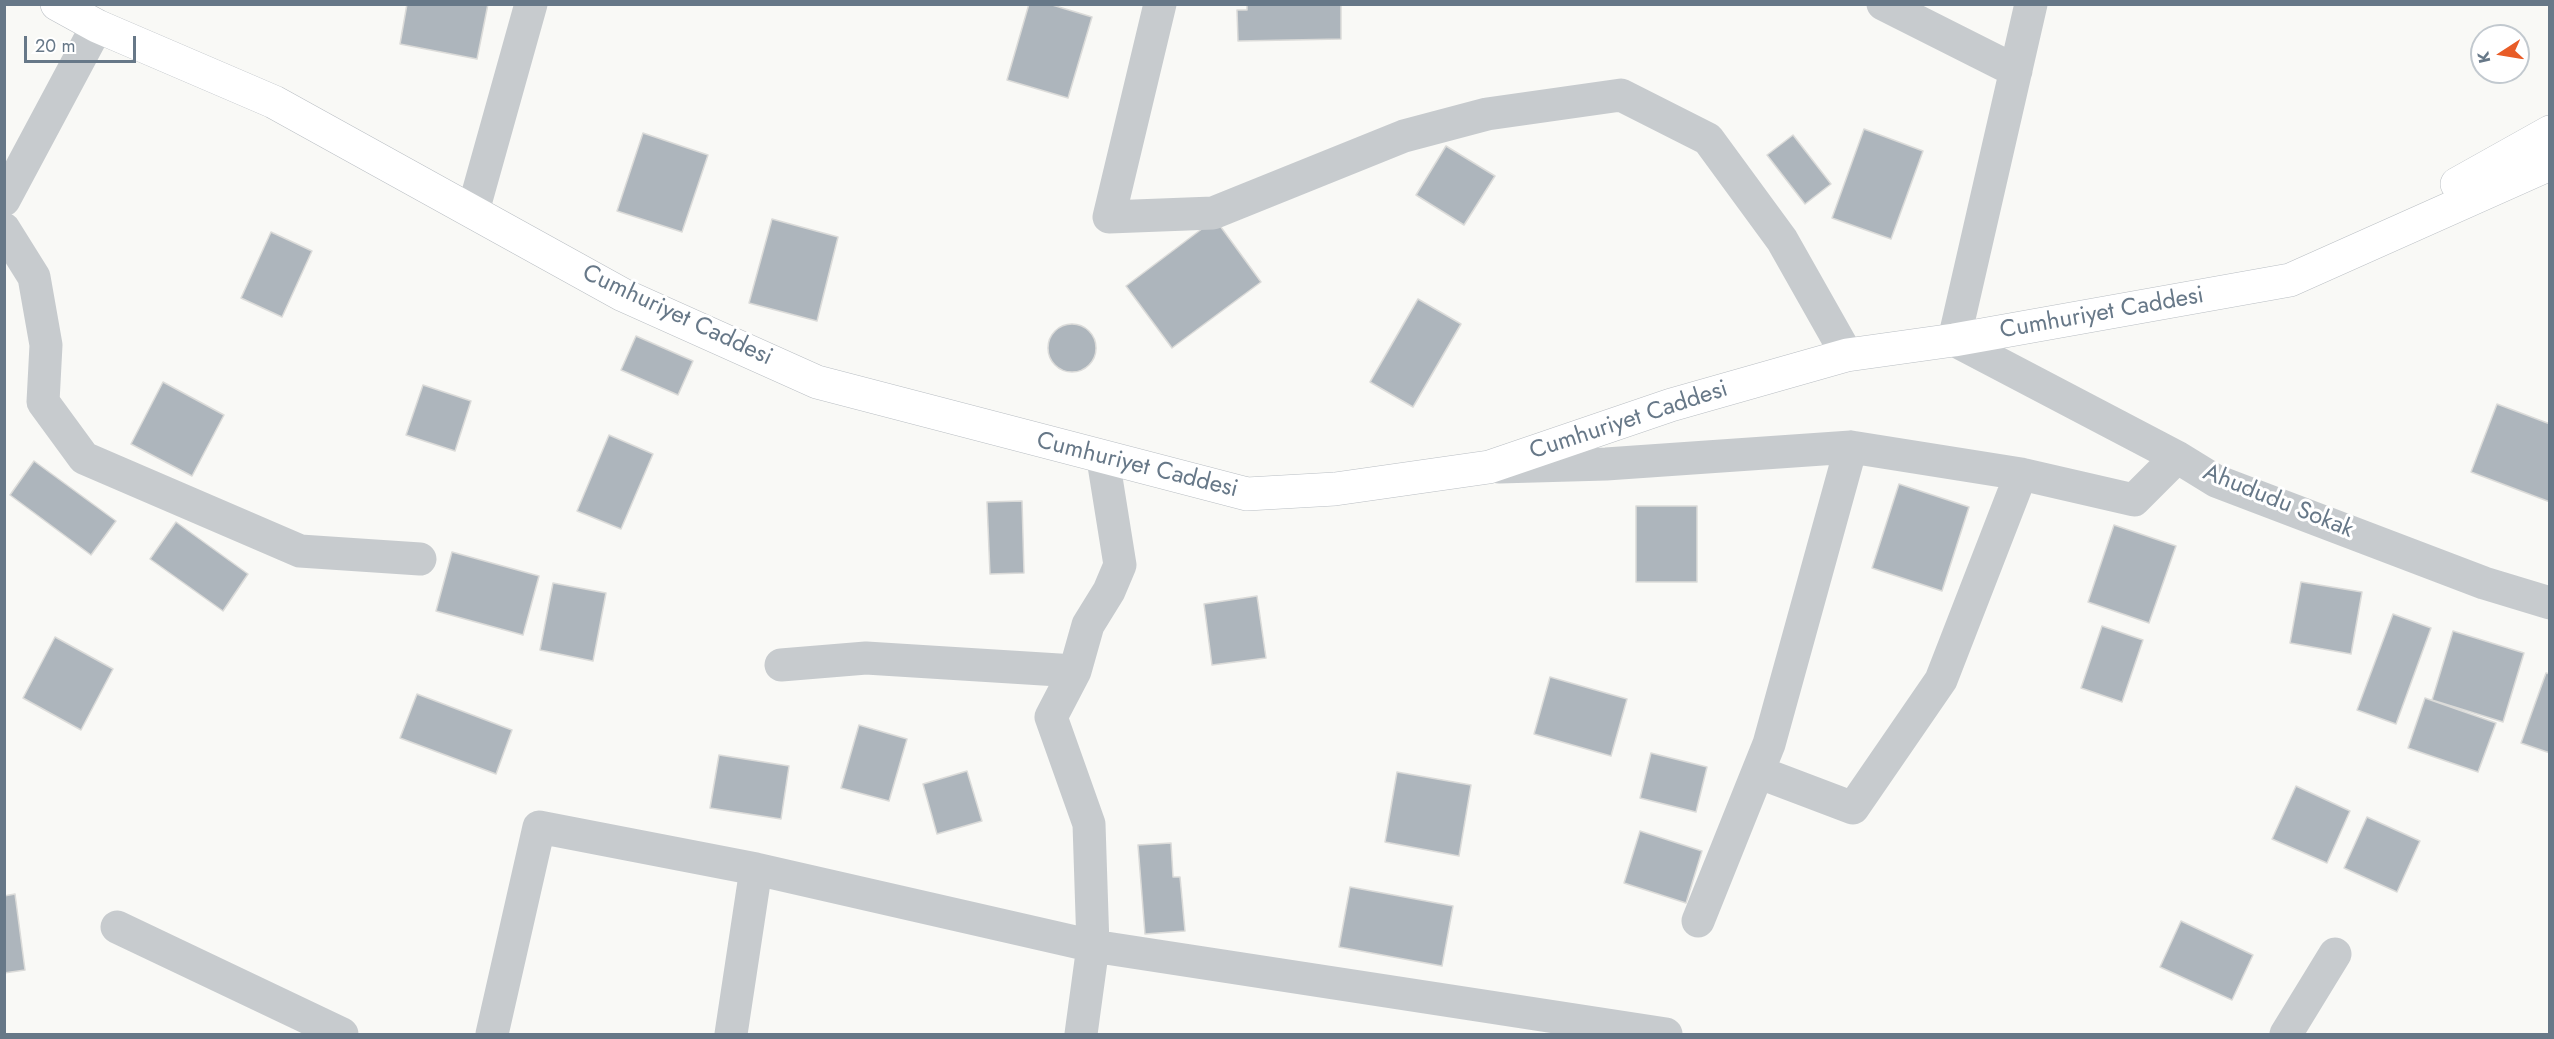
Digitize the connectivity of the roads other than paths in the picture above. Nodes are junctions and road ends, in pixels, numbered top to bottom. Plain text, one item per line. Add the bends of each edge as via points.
1 (57, 4) edge
2 (531, 4) edge
3 (1160, 4) edge
4 (1883, 4) edge
5 (2031, 4) edge
6 (97, 26) junction
7 (2016, 71) junction
8 (2550, 132) edge
9 (2550, 164) edge
10 (4, 200) edge
11 (473, 211) junction
12 (4, 229) edge
13 (2290, 280) junction
14 (1954, 340) junction
15 (1847, 355) junction
16 (1851, 447) junction
17 (2177, 457) junction
18 (1103, 459) junction
19 (1489, 467) junction
20 (2021, 474) junction
21 (420, 559) dead end
22 (2550, 603) edge
23 (782, 665) dead end
24 (1075, 671) junction
25 (1758, 772) junction
26 (756, 869) junction
27 (1698, 921) dead end
28 (117, 927) dead end
29 (1093, 946) junction
30 (2335, 954) dead end
31 (342, 1035) edge
32 (492, 1035) edge
33 (731, 1035) edge
34 (1081, 1035) edge
35 (1666, 1035) edge
36 (2286, 1035) edge

1 - 6 street, Cumhuriyet Caddesi
2 - 11 street
3 - 15 street via 1109,217 1213,213 1404,136 1487,114 1621,95 1707,139 1782,240
4 - 7 street
5 - 7 street
6 - 10 street
6 - 11 street, Cumhuriyet Caddesi via 274,102
7 - 14 street
8 - 13 street, Cumhuriyet Caddesi
9 - 13 street, Cumhuriyet Caddesi
11 - 18 street, Cumhuriyet Caddesi via 623,295 817,382
12 - 21 street via 34,277 46,345 43,402 84,458 300,552
13 - 14 street, Cumhuriyet Caddesi
14 - 15 street, Cumhuriyet Caddesi
14 - 17 street, Ahududu Sokak
15 - 19 street, Cumhuriyet Caddesi via 1671,405
16 - 19 street via 1606,464
16 - 20 street
16 - 25 street
17 - 20 street via 2134,500
17 - 22 street, Ahududu Sokak via 2216,481 2484,583
18 - 19 street, Cumhuriyet Caddesi via 1247,494 1335,489
18 - 24 street via 1120,565 1088,625
20 - 25 street via 1941,680 1853,808
23 - 24 street via 866,658
24 - 29 street via 1051,717 1089,824
25 - 27 street
26 - 29 street
26 - 32 street via 539,827
26 - 33 street
28 - 31 street
29 - 34 street
29 - 35 street
30 - 36 street

